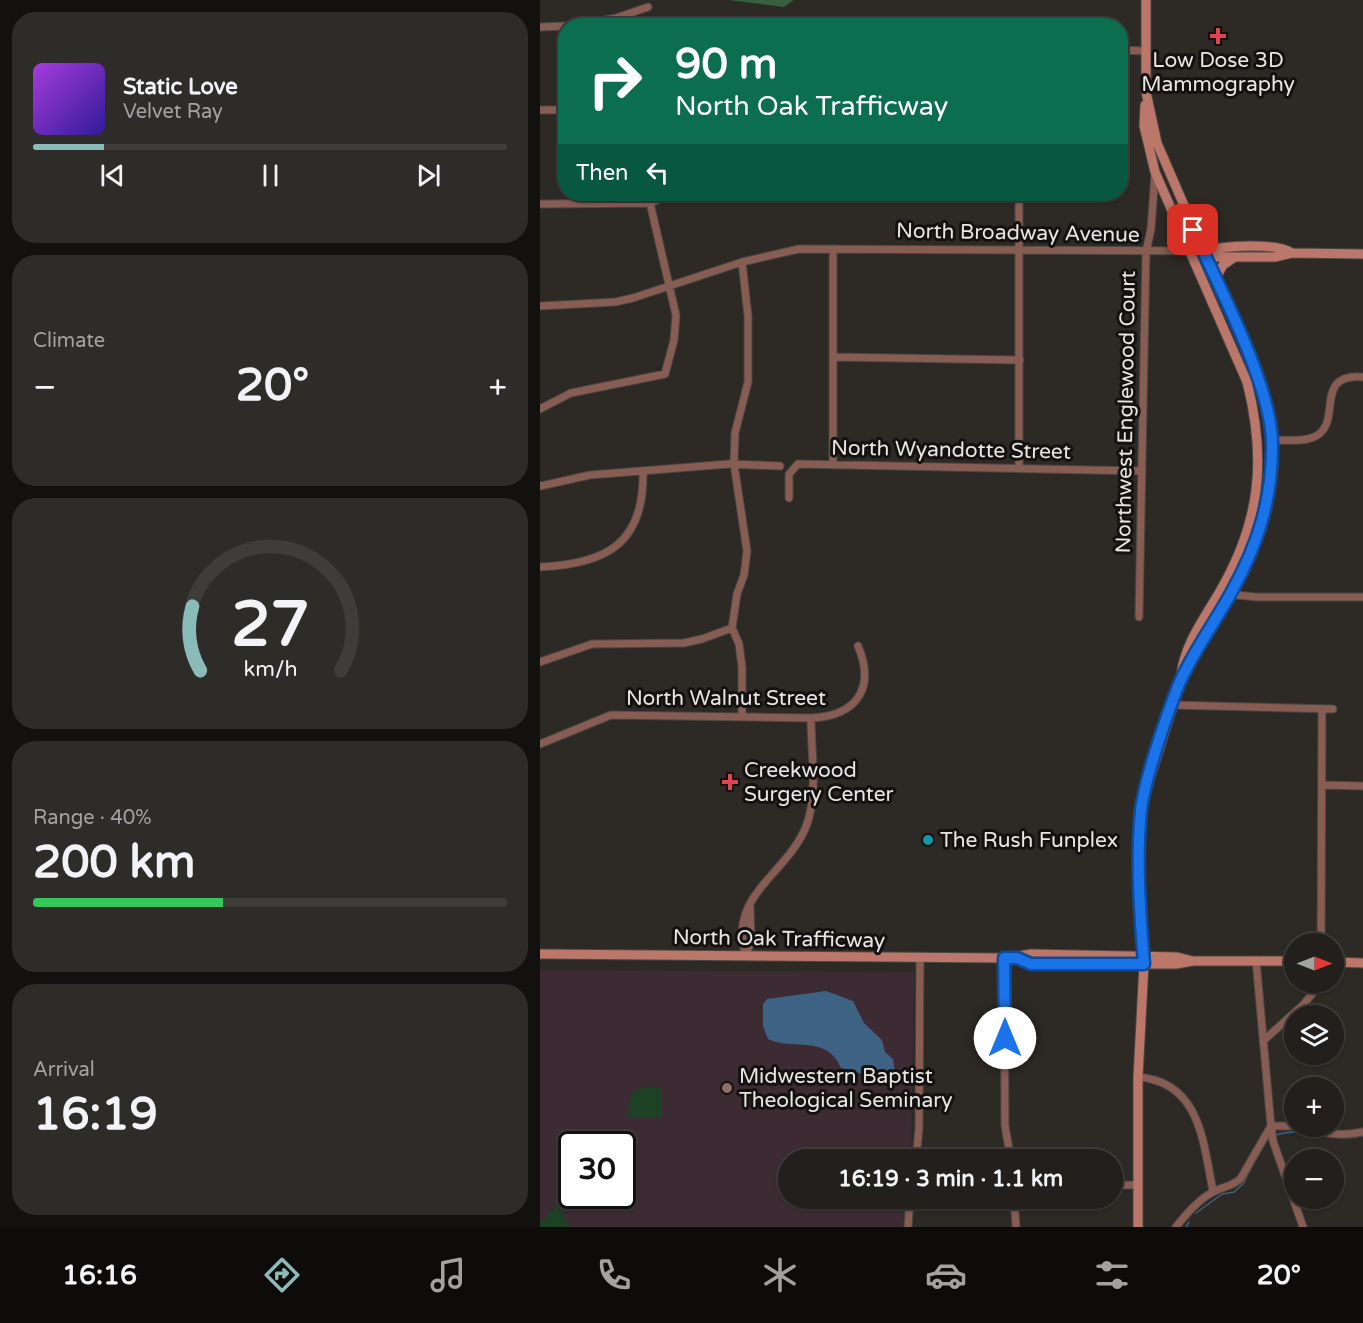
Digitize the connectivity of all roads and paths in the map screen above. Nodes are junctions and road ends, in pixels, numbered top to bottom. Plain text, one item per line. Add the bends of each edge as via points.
1 (1146, 0) edge
2 (648, 7) dead end
3 (625, 18) edge
4 (558, 26) edge
5 (540, 27) edge
6 (1128, 50) edge
7 (1146, 51) junction
8 (1146, 96) junction
9 (540, 110) edge
10 (558, 110) edge
11 (1155, 172) junction
12 (655, 201) edge
13 (1019, 201) edge
14 (606, 203) joint
15 (650, 203) junction
16 (540, 204) edge
17 (833, 249) junction
18 (1020, 251) junction
19 (1189, 251) junction
20 (1203, 251) junction
21 (1146, 252) junction
22 (1292, 253) junction
23 (1363, 254) edge
24 (1237, 256) junction
25 (742, 262) junction
26 (1215, 280) junction
27 (671, 286) junction
28 (540, 306) edge
29 (833, 357) junction
30 (1020, 360) junction
31 (1363, 377) edge
32 (540, 409) edge
33 (1272, 440) junction
34 (734, 464) junction
35 (833, 465) junction
36 (780, 466) dead end
37 (1019, 466) junction
38 (1140, 471) junction
39 (643, 473) junction
40 (540, 486) edge
41 (789, 498) dead end
42 (540, 567) edge
43 (1219, 592) junction
44 (1231, 594) junction
45 (1363, 597) edge
46 (1139, 617) dead end
47 (732, 628) junction
48 (858, 646) dead end
49 (540, 662) edge
50 (1180, 683) junction
51 (1172, 705) junction
52 (1322, 709) junction
53 (1333, 709) dead end
54 (742, 717) junction
55 (811, 718) junction
56 (540, 744) edge
57 (1322, 785) junction
58 (1363, 786) edge
59 (1321, 933) edge
60 (540, 954) edge
61 (746, 956) junction
62 (920, 958) junction
63 (1004, 958) junction
64 (1143, 960) junction
65 (1256, 960) junction
66 (1284, 961) edge
67 (1344, 962) edge
68 (1363, 963) edge
69 (1313, 993) edge
70 (1263, 1041) junction
71 (1138, 1077) junction
72 (1271, 1126) junction
73 (1284, 1126) edge
74 (1363, 1132) edge
75 (1344, 1136) edge
76 (917, 1149) edge
77 (1009, 1149) edge
78 (1123, 1185) edge
79 (1137, 1185) junction
80 (1213, 1191) junction
81 (909, 1209) edge
82 (1014, 1209) edge
83 (1015, 1226) edge
84 (908, 1227) edge
85 (1138, 1227) edge
86 (1176, 1227) edge
87 (1303, 1227) edge

1 - 7 main road
2 - 3 street
4 - 5 street
6 - 7 street
7 - 8 main road
8 - 11 main road via 1144,126
8 - 20 main road via 1160,151
9 - 10 street
11 - 19 main road
11 - 21 street, Northwest Englewood Court
12 - 15 street
13 - 18 street
14 - 15 street
14 - 16 street
15 - 27 street
17 - 18 street, North Broadway Avenue
17 - 25 street, North Broadway Avenue via 781,252
17 - 29 street
18 - 21 street, North Broadway Avenue
18 - 30 street
19 - 20 street, North Broadway Avenue
19 - 21 street, North Broadway Avenue
19 - 43 main road via 1247,382 1256,416 1260,458 1255,506 1246,539
20 - 22 main road, North Broadway Avenue via 1267,247
20 - 24 main road, North Broadway Avenue via 1215,257
20 - 26 main road
21 - 38 street, Northwest Englewood Court
22 - 23 main road, North Broadway Avenue
22 - 24 main road, North Broadway Avenue via 1275,257
24 - 26 main road via 1223,265
25 - 27 street, North Broadway Avenue
25 - 34 street via 748,316 748,382 735,433
26 - 33 main road via 1261,388
27 - 28 street, North Broadway Avenue via 615,302
27 - 32 street via 676,327 665,374 571,393
29 - 30 street
29 - 35 street
30 - 37 street
31 - 33 street via 1346,378 1336,385 1330,396 1328,422 1318,435
33 - 44 main road via 1265,516 1254,549
34 - 36 street
34 - 39 street
34 - 47 street via 747,551
35 - 37 street, North Wyandotte Street
35 - 41 street, North Wyandotte Street via 795,465 789,474
37 - 38 street, North Wyandotte Street
38 - 46 street, Northwest Englewood Court
39 - 40 street via 590,475
39 - 42 street via 637,520 618,546 585,560
43 - 44 street
43 - 50 main road via 1183,658
44 - 45 street
44 - 50 main road
47 - 49 street via 684,643 592,644
47 - 54 street via 742,668
48 - 55 street, North Walnut Street via 865,671 857,698 841,714
50 - 51 main road
51 - 52 street
51 - 64 main road via 1141,807 1138,878
52 - 53 street
52 - 57 street
54 - 55 street, North Walnut Street
54 - 56 street, North Walnut Street via 611,715
55 - 61 street via 808,821 794,850 760,888 744,913 741,941
57 - 58 street
57 - 59 street
60 - 61 main road, North Oak Trafficway
61 - 62 main road, North Oak Trafficway
62 - 63 main road, North Oak Trafficway
62 - 76 street
63 - 64 main road, North Oak Trafficway via 1031,954
63 - 77 street via 1005,1126
64 - 65 main road, North Oak Trafficway
64 - 71 main road
65 - 66 main road, North Oak Trafficway
65 - 70 street
67 - 68 main road
69 - 70 street
70 - 72 street
71 - 79 main road
71 - 80 street via 1170,1086 1193,1111
72 - 73 street
72 - 80 street via 1236,1184
72 - 87 street
74 - 75 street
78 - 79 street
79 - 85 main road
80 - 86 street
81 - 84 street
82 - 83 street

